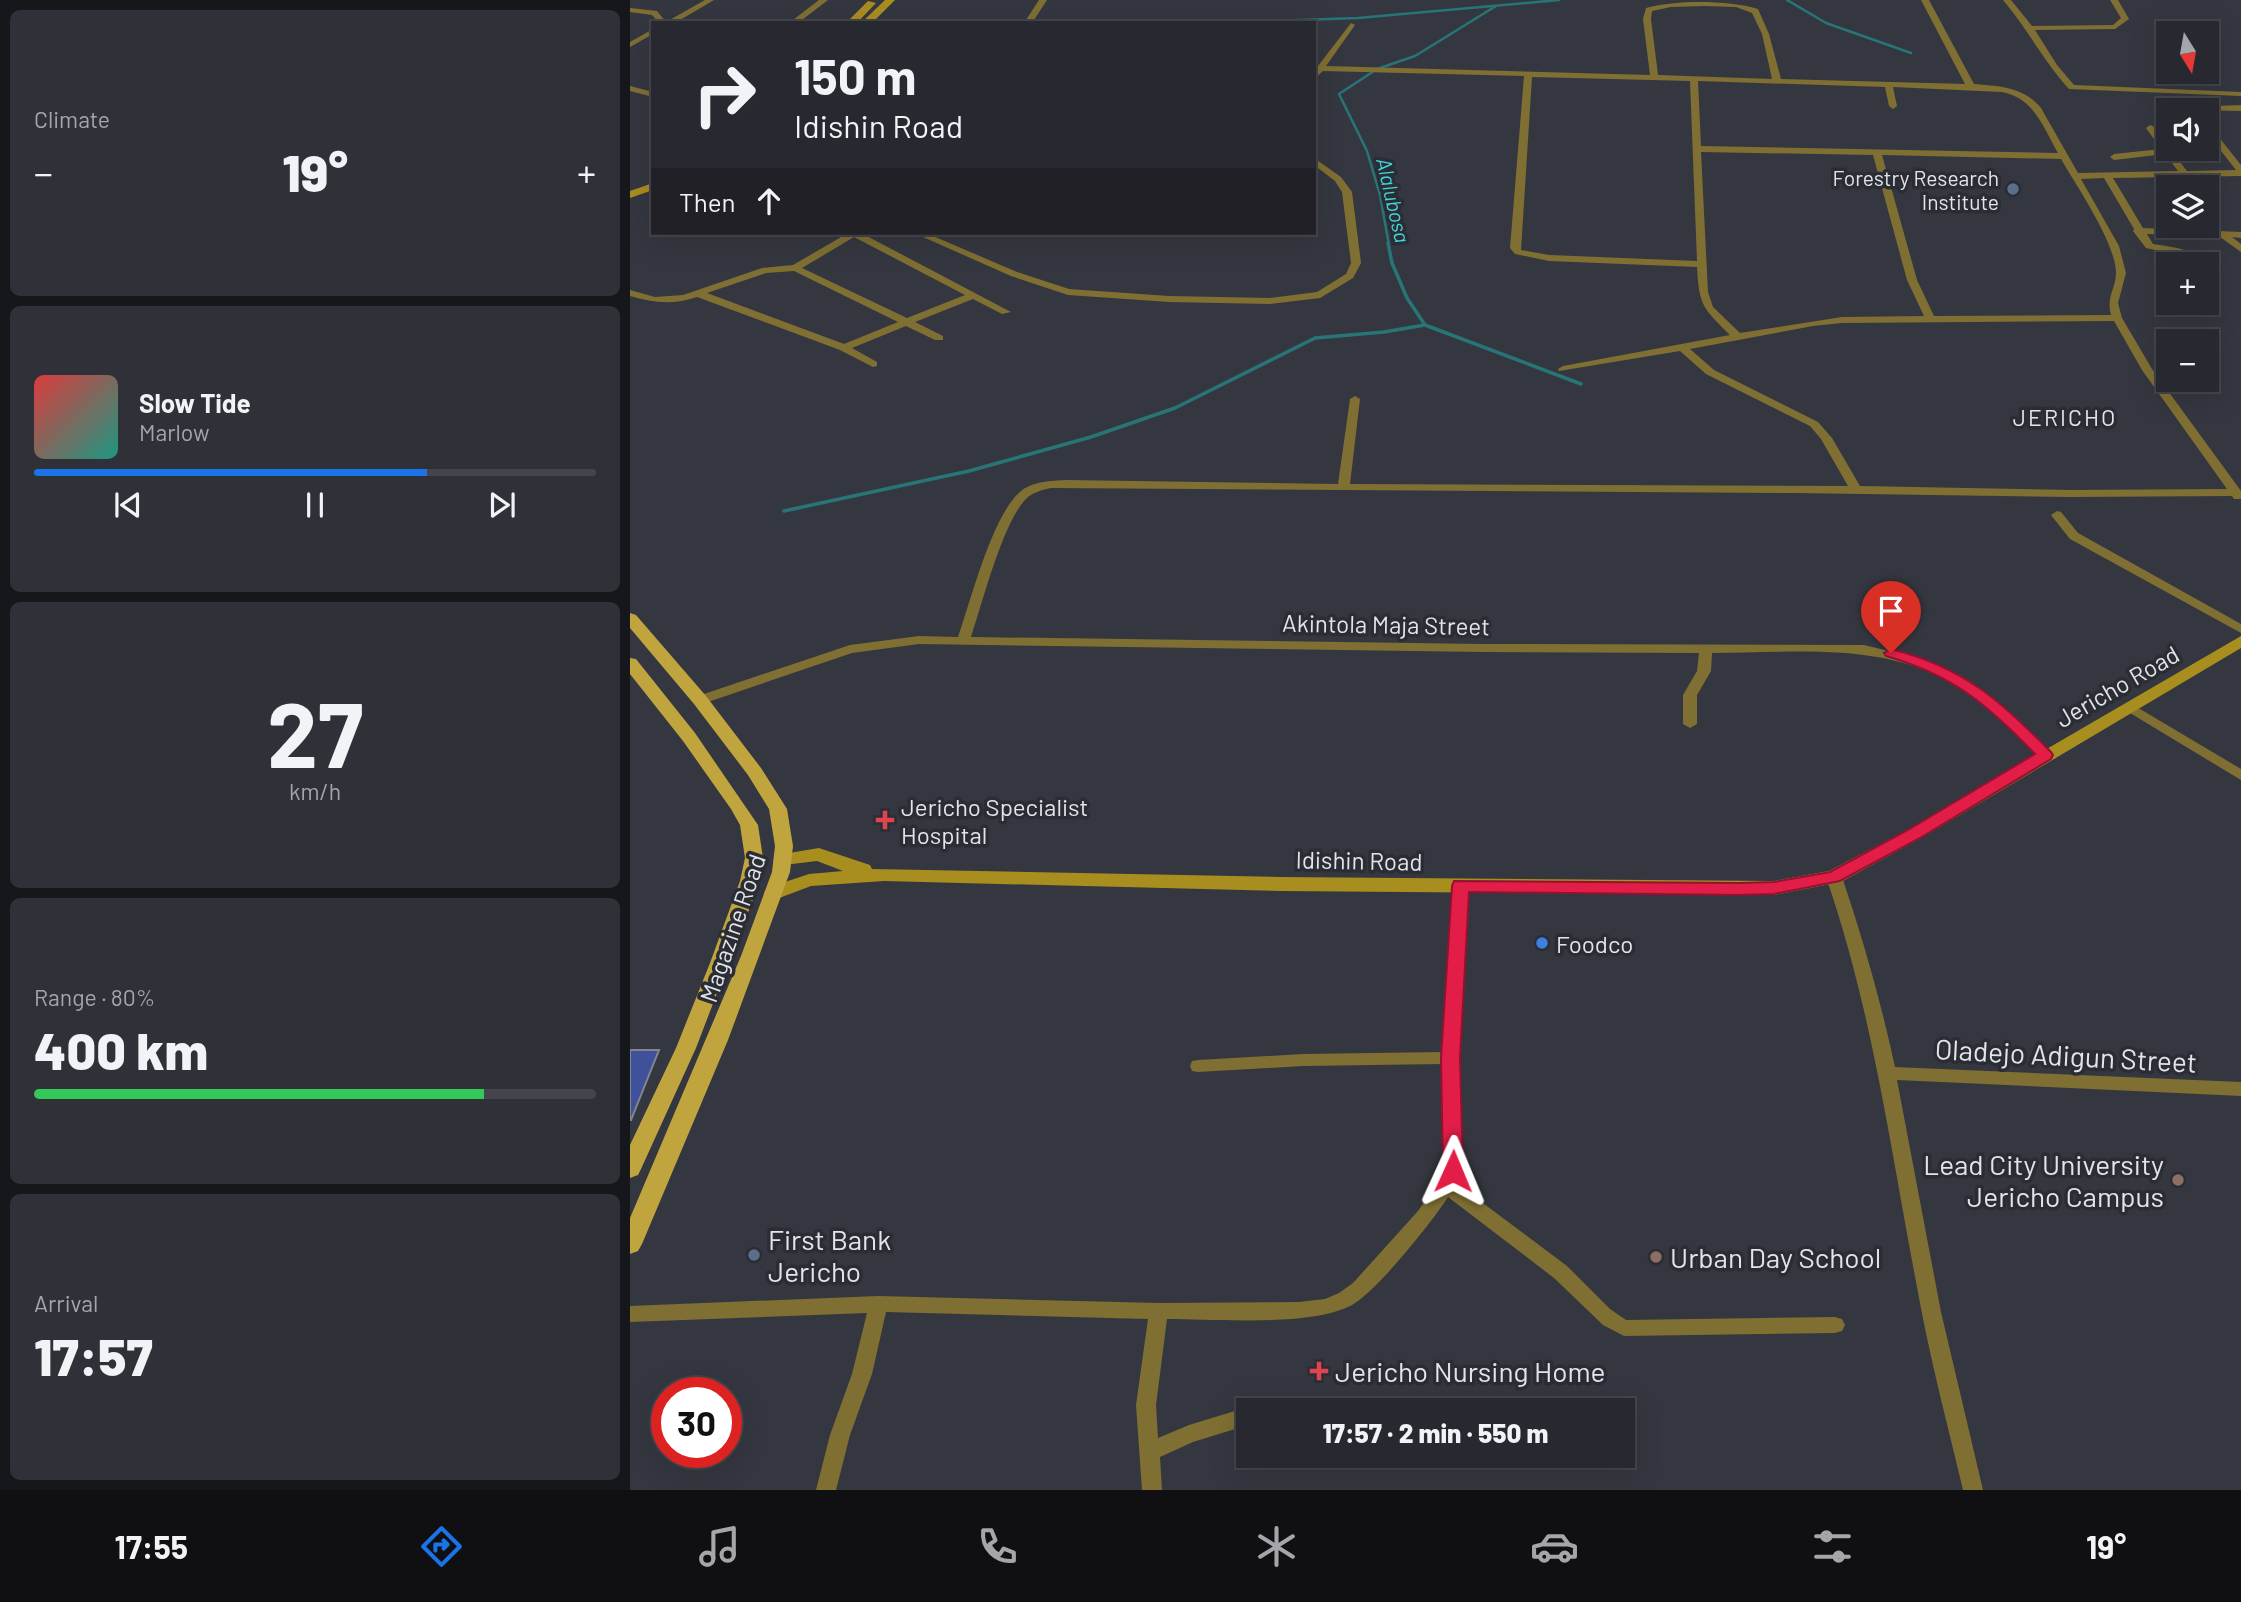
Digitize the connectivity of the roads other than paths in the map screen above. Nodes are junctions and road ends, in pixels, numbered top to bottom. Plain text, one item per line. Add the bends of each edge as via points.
1 (710, 0) edge
2 (824, 0) edge
3 (873, 0) edge
4 (890, 0) edge
5 (1043, 0) edge
6 (1925, 0) edge
7 (2007, 0) edge
8 (2115, 0) edge
9 (630, 10) edge
10 (661, 21) edge
11 (673, 21) edge
12 (796, 21) edge
13 (852, 21) edge
14 (868, 21) edge
15 (1029, 21) edge
16 (1351, 25) dead end
17 (2031, 28) junction
18 (651, 32) edge
19 (633, 41) edge
20 (651, 43) edge
21 (1316, 71) edge
22 (1528, 74) junction
23 (1654, 78) junction
24 (1694, 80) junction
25 (1777, 82) junction
26 (1888, 84) junction
27 (1971, 87) junction
28 (630, 88) edge
29 (2180, 93) junction
30 (651, 94) edge
31 (2241, 94) edge
32 (2184, 98) edge
33 (1893, 106) dead end
34 (2241, 108) edge
35 (2219, 109) edge
36 (2150, 128) dead end
37 (2156, 136) edge
38 (2219, 144) edge
39 (1696, 149) junction
40 (1875, 151) junction
41 (2156, 153) edge
42 (2063, 156) junction
43 (2114, 158) dead end
44 (2175, 161) edge
45 (1316, 162) edge
46 (2241, 172) edge
47 (2184, 174) junction
48 (2107, 175) junction
49 (2074, 176) junction
50 (651, 178) edge
51 (630, 185) edge
52 (651, 187) edge
53 (630, 195) edge
54 (2138, 231) junction
55 (851, 235) edge
56 (858, 235) edge
57 (924, 235) edge
58 (2241, 235) edge
59 (2224, 236) junction
60 (2241, 249) edge
61 (2174, 252) edge
62 (1702, 264) junction
63 (794, 268) junction
64 (630, 293) edge
65 (699, 294) junction
66 (973, 295) junction
67 (1006, 312) dead end
68 (1930, 318) junction
69 (2117, 318) junction
70 (905, 321) junction
71 (939, 338) dead end
72 (1739, 338) junction
73 (844, 348) junction
74 (1683, 348) junction
75 (873, 364) dead end
76 (1563, 369) dead end
77 (1355, 399) dead end
78 (1344, 486) junction
79 (1856, 490) junction
80 (2239, 496) edge
81 (2057, 515) dead end
82 (630, 618) edge
83 (2241, 629) edge
84 (2241, 641) edge
85 (963, 642) junction
86 (1706, 647) junction
87 (630, 663) edge
88 (700, 701) junction
89 (2130, 707) junction
90 (1690, 724) dead end
91 (2045, 755) junction
92 (2241, 775) edge
93 (784, 859) junction
94 (884, 875) junction
95 (1834, 877) junction
96 (1460, 886) junction
97 (774, 893) junction
98 (1451, 1058) junction
99 (1198, 1066) dead end
100 (1889, 1073) junction
101 (2241, 1089) edge
102 (630, 1169) edge
103 (1446, 1185) junction
104 (630, 1244) edge
105 (877, 1304) junction
106 (1159, 1311) junction
107 (630, 1314) edge
108 (1835, 1325) dead end
109 (1236, 1420) edge
110 (1150, 1452) junction
111 (826, 1490) edge
112 (1152, 1490) edge
113 (1973, 1490) edge

1 - 11 street
2 - 12 street
3 - 13 street
4 - 14 street
5 - 15 street
6 - 27 street
7 - 17 street
8 - 17 street via 2124,19 2115,27
9 - 10 street via 654,13
16 - 21 street
17 - 29 street via 2052,66 2072,87
18 - 19 street
19 - 20 street
21 - 22 street
22 - 23 street
22 - 62 street via 1518,251 1538,257
23 - 24 street
23 - 25 street via 1647,19 1650,10 1717,2 1755,10
24 - 25 street
24 - 39 street
25 - 26 street
26 - 27 street
26 - 33 street
27 - 42 street via 2010,90 2027,97
28 - 30 street
29 - 31 street
29 - 32 street
34 - 35 street
36 - 37 street
38 - 46 street
39 - 40 street
39 - 62 street
40 - 42 street
40 - 68 street via 1912,280
41 - 43 street
42 - 49 street
44 - 47 street
45 - 57 street via 1347,191 1356,263 1350,276 1320,295 1270,301 1068,292
46 - 47 street
47 - 48 street
48 - 49 street
48 - 54 street
49 - 69 street via 2119,260 2113,303
50 - 51 street
52 - 53 street
54 - 59 street
54 - 61 street via 2149,246
55 - 63 street
56 - 66 street
58 - 59 street
59 - 60 street
62 - 72 street via 1708,308
63 - 65 street via 765,270
63 - 70 street
64 - 65 street via 665,300
65 - 73 street
66 - 67 street
66 - 70 street
68 - 69 street
68 - 72 street via 1832,321
69 - 80 street via 2147,370
70 - 71 street
70 - 73 street
72 - 74 street
73 - 75 street
74 - 76 street
74 - 79 street via 1710,372 1814,424
77 - 78 street
78 - 79 street
78 - 85 street via 1081,484 1033,489 1021,495 1008,519
79 - 80 street
81 - 83 street via 2074,536
82 - 88 main road, Magazine Road
84 - 89 street, Jericho Road
85 - 86 street, Akintola Maja Street
85 - 88 street, Akintola Maja Street via 872,644
86 - 90 street via 1704,671 1690,695
86 - 91 street, Akintola Maja Street via 1864,649 1927,663 1996,707
87 - 102 main road, Magazine Road via 739,807 751,834 754,858 720,963
88 - 93 main road, Magazine Road via 773,799 781,819
89 - 91 street, Jericho Road
89 - 92 street
91 - 95 street, Jericho Road
93 - 94 street via 819,854 843,866
93 - 97 main road, Magazine Road
94 - 96 street, Idishin Road
94 - 97 street via 809,880
95 - 96 street, Idishin Road via 1739,889
95 - 100 street
96 - 98 street
97 - 104 main road, Magazine Road via 718,1040
98 - 99 street
98 - 103 street via 1455,1156
100 - 101 street, Oladejo Adigun Street
100 - 113 street via 1927,1290
103 - 106 street via 1360,1290 1346,1299 1299,1310
103 - 108 street via 1571,1281 1615,1324 1634,1328
105 - 106 street
105 - 107 street
105 - 111 street via 862,1374
106 - 110 street via 1146,1405
109 - 110 street
110 - 112 street

